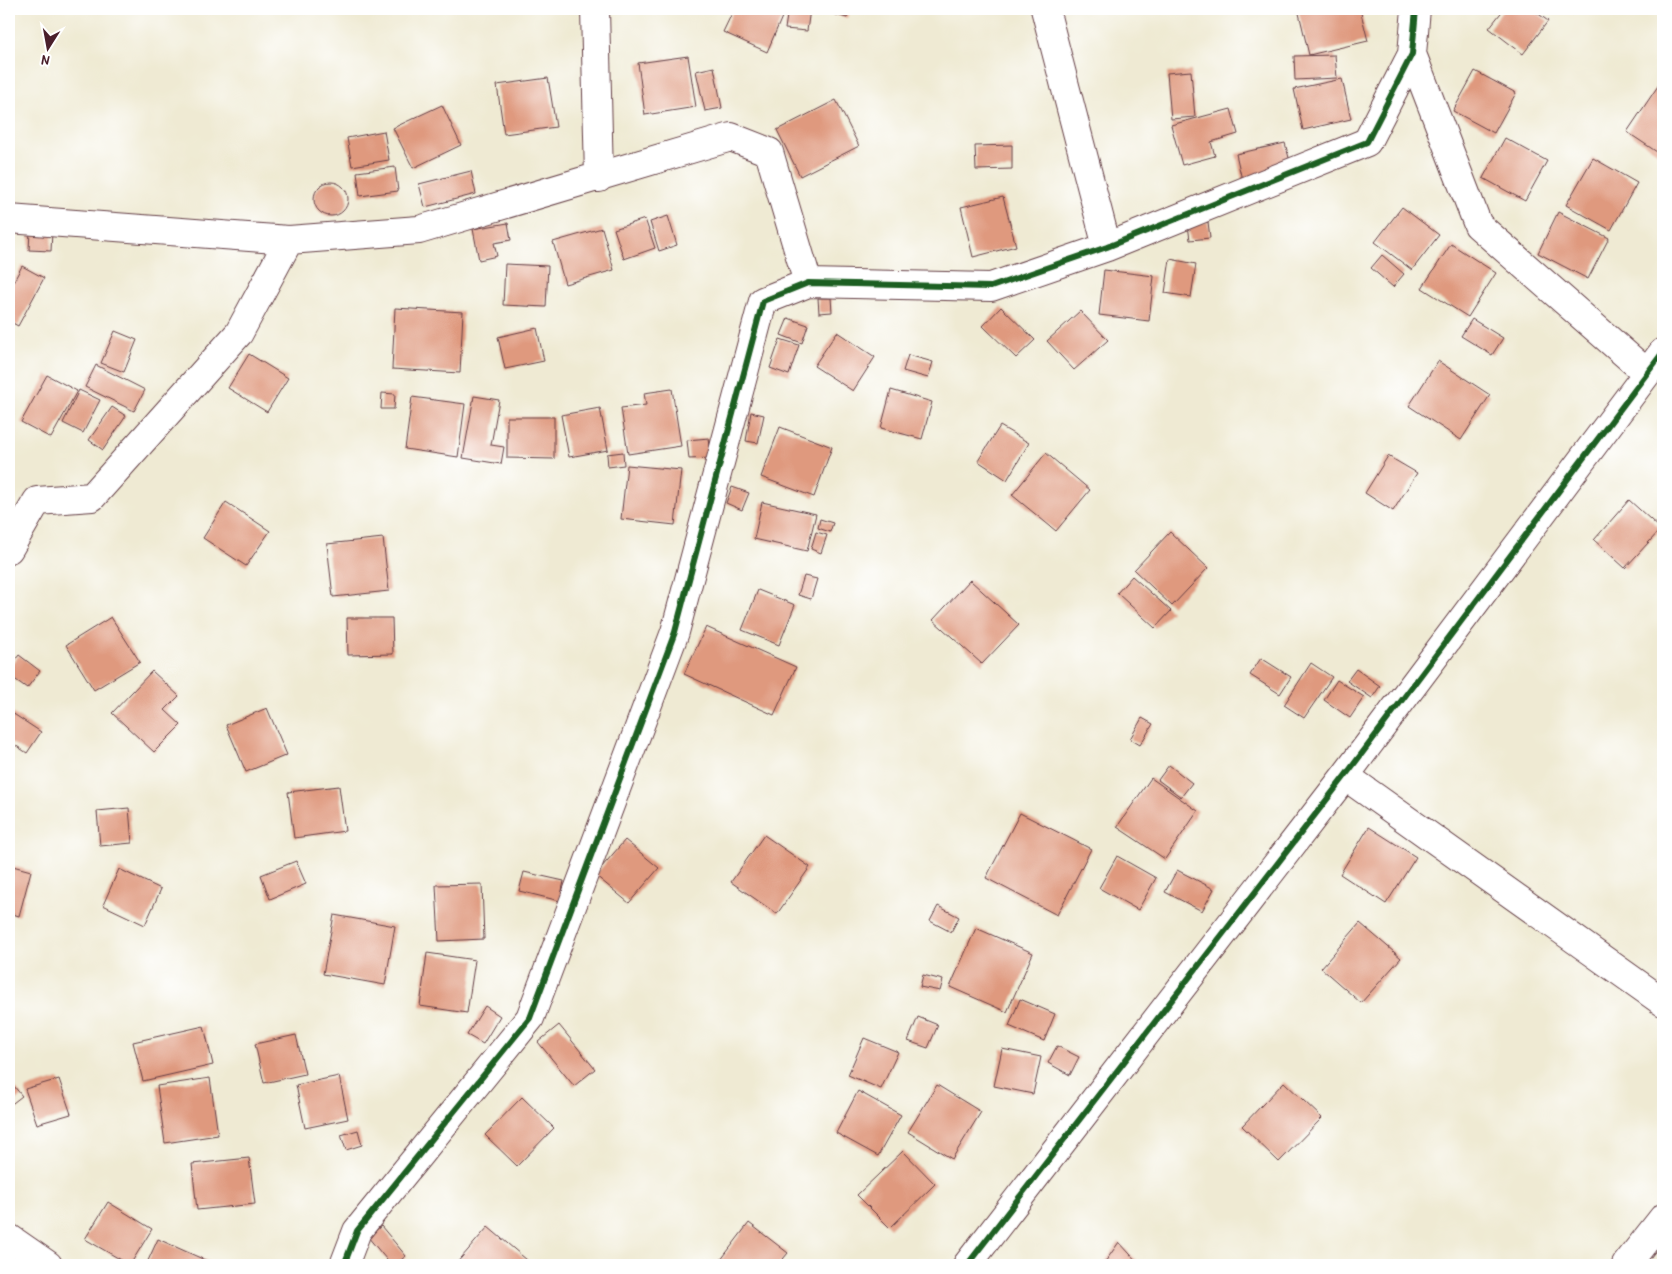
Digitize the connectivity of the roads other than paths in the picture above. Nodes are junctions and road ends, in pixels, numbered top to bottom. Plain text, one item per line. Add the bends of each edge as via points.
1 (595, 9) edge
2 (1045, 9) edge
3 (1416, 9) edge
4 (1412, 54) junction
5 (599, 178) junction
6 (9, 219) edge
7 (289, 240) junction
8 (1107, 247) junction
9 (808, 283) junction
10 (1655, 362) edge
11 (9, 549) edge
12 (1345, 776) junction
13 (1663, 1002) edge
14 (1663, 1218) edge
15 (9, 1238) edge
16 (48, 1265) edge
17 (344, 1265) edge
18 (967, 1265) edge
19 (1626, 1265) edge

1 - 5 street
2 - 8 street
3 - 4 street
4 - 8 street via 1367,142
4 - 10 street via 1478,224
5 - 7 street via 419,230
5 - 9 street via 731,138 769,152
6 - 7 street
7 - 11 street via 239,333 92,497 37,501
8 - 9 street via 991,287
9 - 17 street via 764,301 675,632 530,1018 357,1231
10 - 12 street
12 - 13 street
12 - 18 street
14 - 19 street
15 - 16 street

